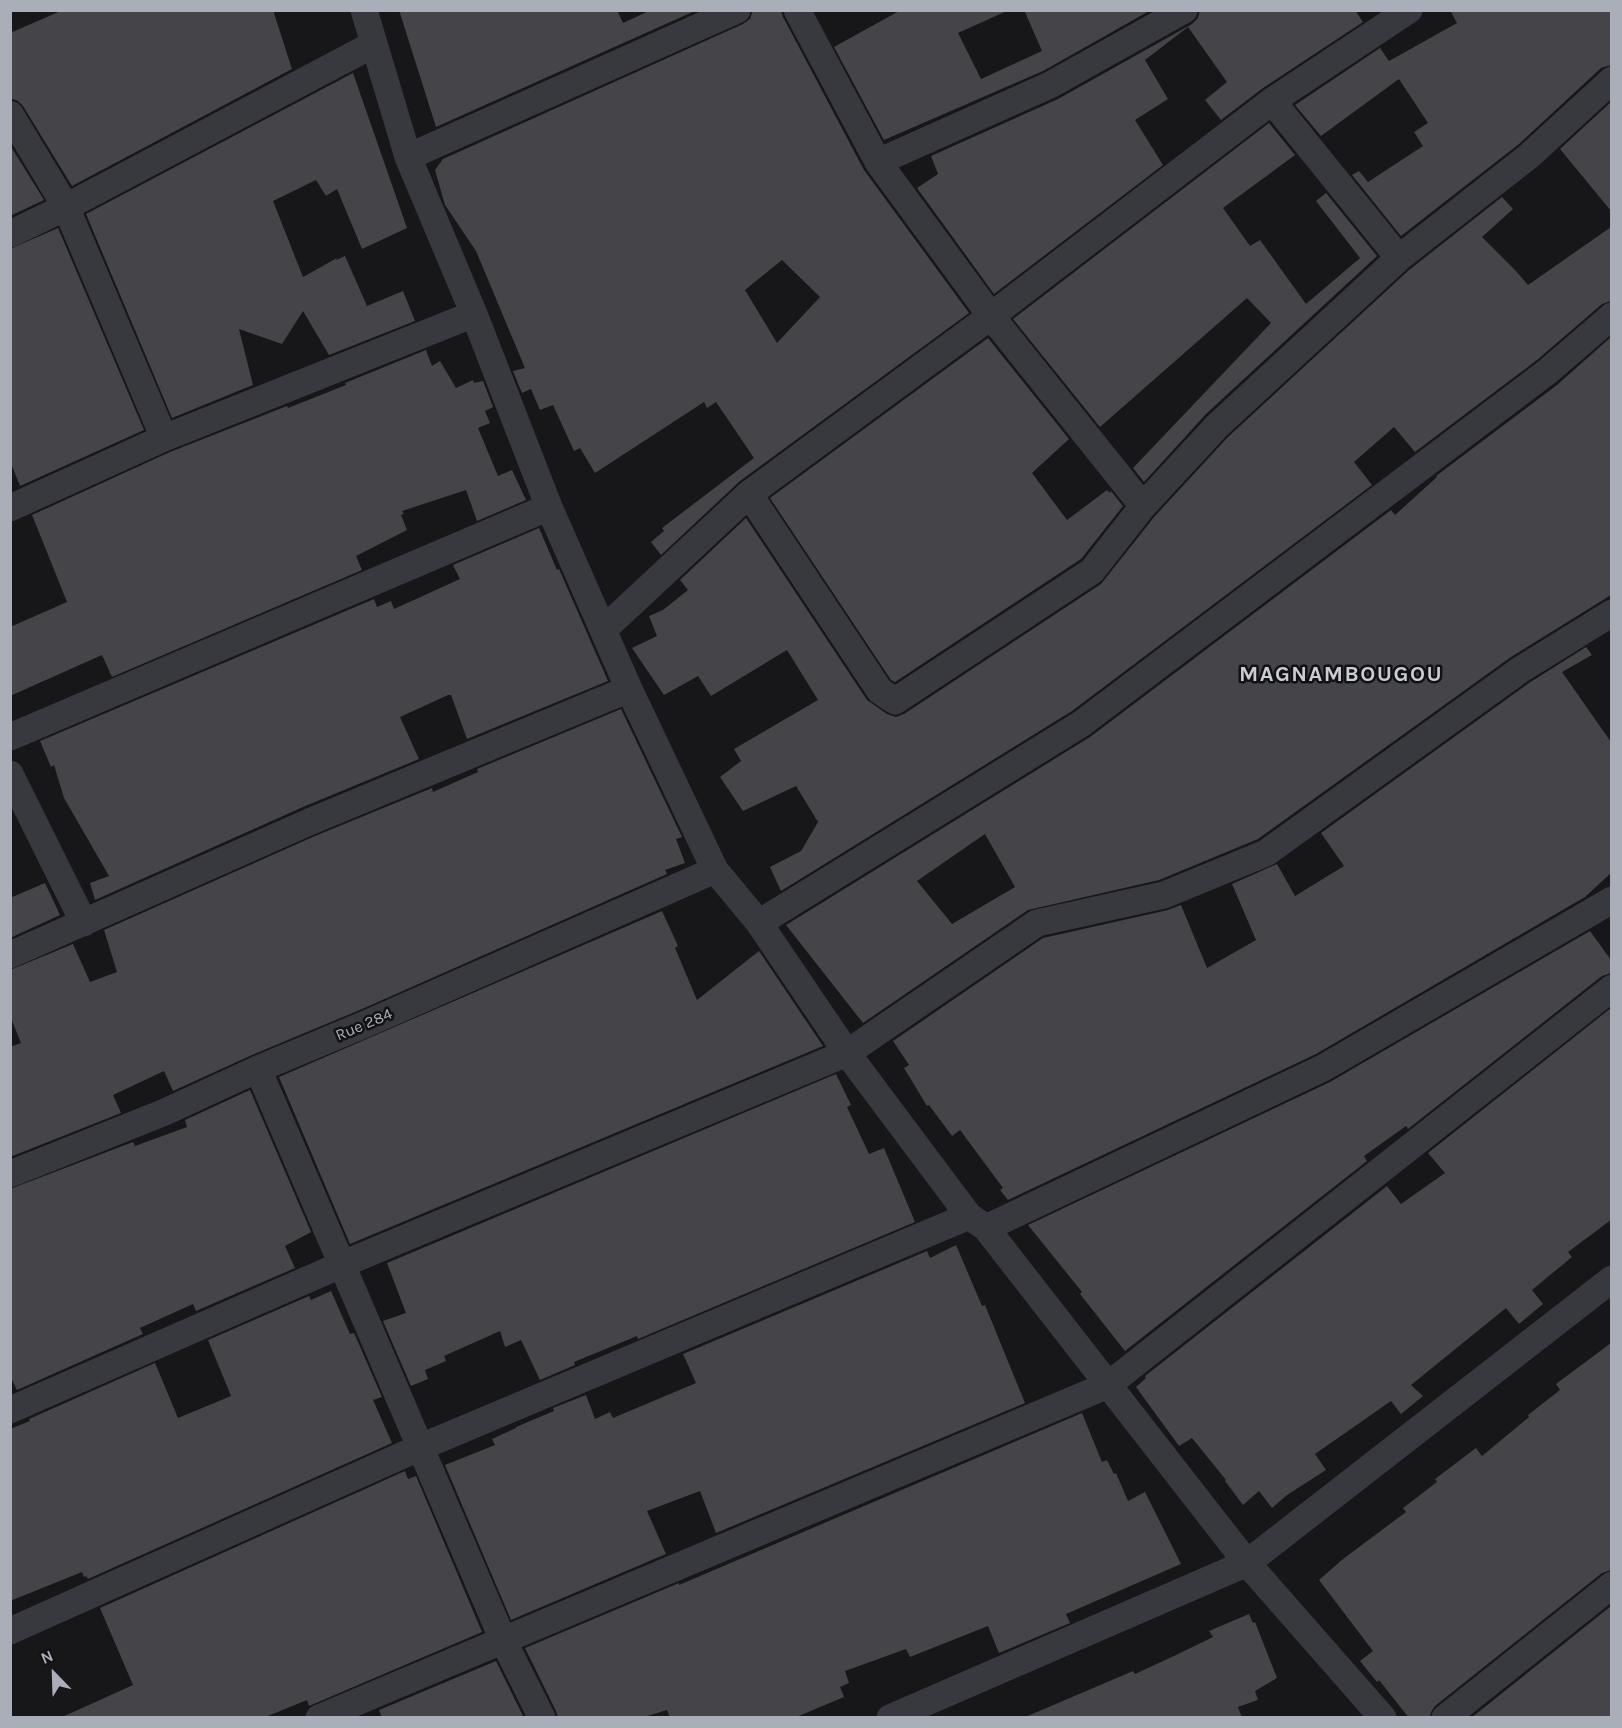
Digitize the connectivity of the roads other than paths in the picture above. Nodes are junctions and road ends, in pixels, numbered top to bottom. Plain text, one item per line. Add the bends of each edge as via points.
1 (364, 10) edge
2 (737, 10) edge
3 (797, 10) edge
4 (1409, 10) edge
5 (1178, 12) edge
6 (374, 44) junction
7 (1611, 80) edge
8 (1272, 101) junction
9 (10, 114) edge
10 (408, 157) junction
11 (878, 162) junction
12 (66, 207) junction
13 (10, 234) edge
14 (1399, 258) junction
15 (474, 314) junction
16 (991, 316) junction
17 (1611, 316) edge
18 (164, 438) junction
19 (749, 495) junction
20 (1143, 506) junction
21 (549, 507) junction
22 (10, 508) edge
23 (1611, 613) edge
24 (603, 630) junction
25 (629, 689) junction
26 (10, 737) edge
27 (10, 774) edge
28 (715, 870) junction
29 (1611, 900) edge
30 (84, 923) junction
31 (759, 923) junction
32 (10, 956) edge
33 (1611, 988) edge
34 (847, 1053) junction
35 (258, 1069) junction
36 (10, 1174) edge
37 (977, 1222) junction
38 (343, 1264) junction
39 (1611, 1279) edge
40 (1108, 1385) junction
41 (10, 1410) edge
42 (421, 1447) junction
43 (1247, 1563) junction
44 (1611, 1585) edge
45 (10, 1631) edge
46 (503, 1640) junction
47 (319, 1718) edge
48 (542, 1718) edge
49 (890, 1718) edge
50 (1383, 1718) edge
51 (1445, 1718) edge

1 - 6 street
2 - 10 street
3 - 11 street
4 - 8 street
5 - 11 street via 1050,85
6 - 10 street
6 - 12 street
7 - 14 street via 1528,156
8 - 14 street
8 - 16 street
9 - 12 street
10 - 15 street
11 - 16 street
12 - 13 street
12 - 18 street
14 - 20 street via 1217,426
15 - 18 street
15 - 21 street
16 - 19 street
16 - 20 street
17 - 31 street via 1547,372 1082,724
18 - 22 street
19 - 20 street via 880,691 895,701 1092,571
19 - 24 street
21 - 24 street
21 - 26 street
23 - 34 street via 1520,670 1266,853 1164,895 1037,923
24 - 25 street
25 - 28 street
25 - 30 street via 309,822
27 - 30 street
28 - 31 street
28 - 35 street, Rue 284
29 - 37 street via 1323,1068
30 - 32 street
31 - 34 street
33 - 40 street
34 - 37 street
34 - 38 street
35 - 36 street, Rue 284 via 165,1112
35 - 38 street
37 - 40 street
37 - 42 street
38 - 41 street
38 - 42 street
39 - 43 street
40 - 43 street
40 - 46 street
42 - 45 street
42 - 46 street
43 - 49 street
43 - 50 street
44 - 51 street
46 - 47 street
46 - 48 street

